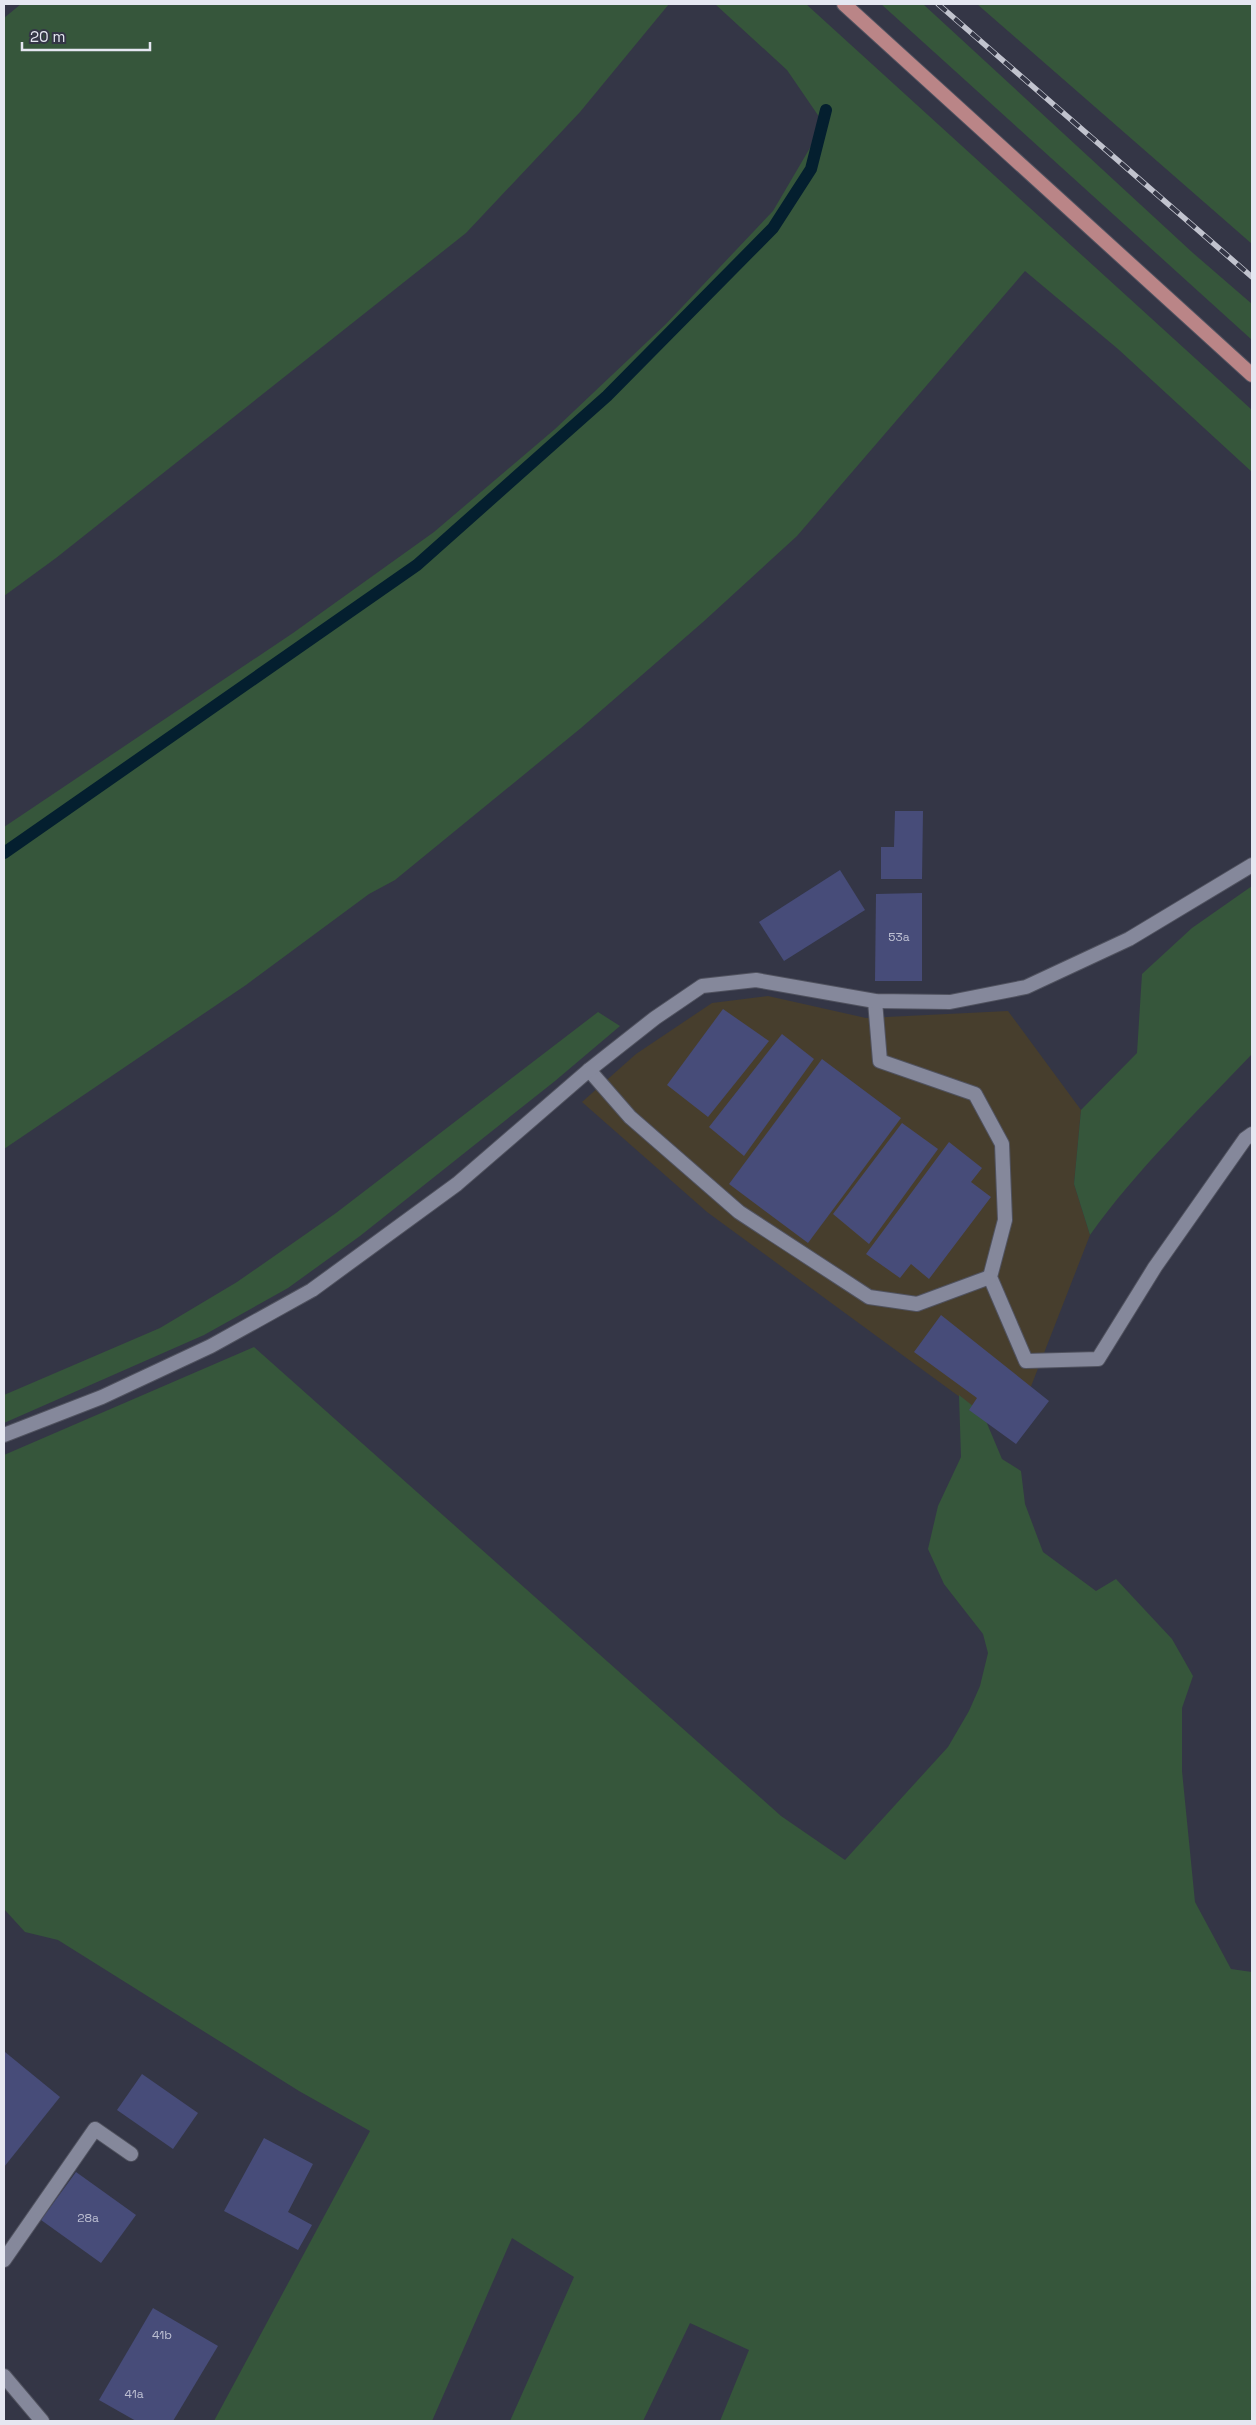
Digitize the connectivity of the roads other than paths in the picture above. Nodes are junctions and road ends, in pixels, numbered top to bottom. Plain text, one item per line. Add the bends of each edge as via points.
1 (844, 4) edge
2 (1252, 375) edge
3 (1252, 865) edge
4 (875, 1001) junction
5 (589, 1070) junction
6 (1252, 1134) edge
7 (990, 1277) junction
8 (4, 1435) edge
9 (132, 2154) dead end
10 (4, 2260) edge
11 (4, 2376) edge
12 (42, 2421) edge

1 - 2 main road
3 - 4 street via 1130,939 1026,987 950,1002
4 - 5 street via 756,980 702,986
4 - 7 street via 880,1061 975,1094 1002,1144 1005,1220
5 - 7 street via 630,1117 739,1212 868,1297 917,1304
5 - 8 street via 456,1184 312,1290 211,1346 102,1398
6 - 7 street via 1245,1139 1155,1268 1098,1359 1026,1361
9 - 10 street via 95,2129
11 - 12 street

